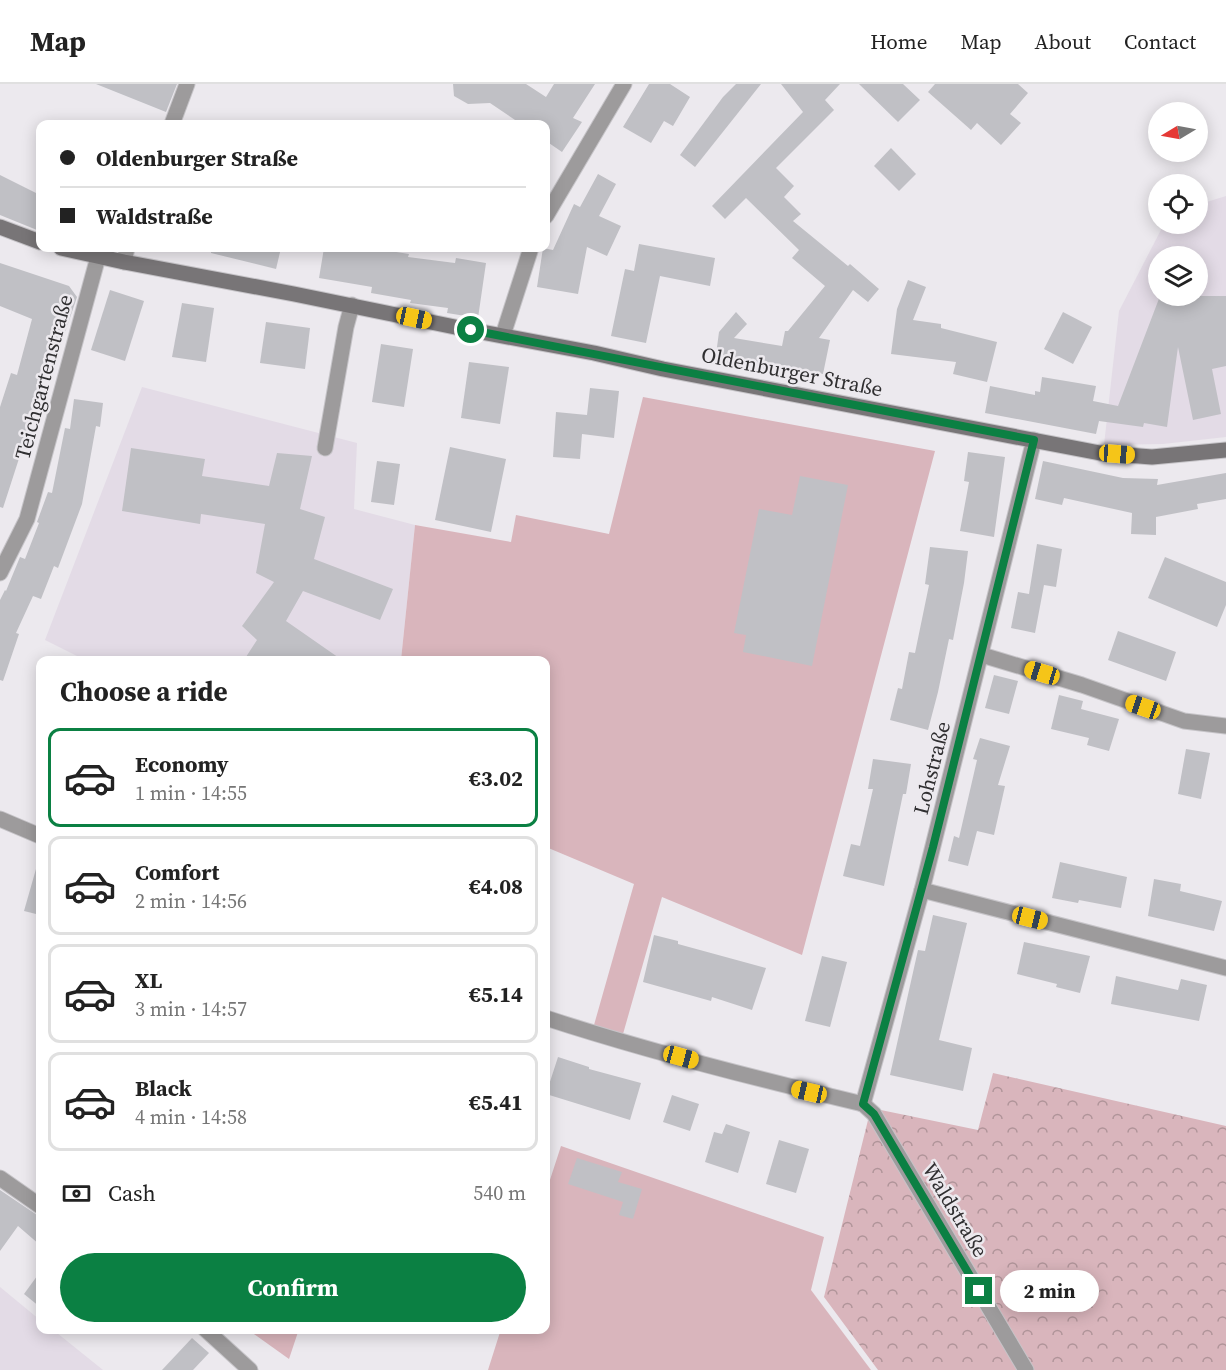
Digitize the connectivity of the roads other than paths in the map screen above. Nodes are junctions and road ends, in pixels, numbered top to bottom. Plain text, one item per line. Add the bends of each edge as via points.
1 (187, 84) edge
2 (624, 84) edge
3 (173, 120) edge
4 (550, 209) edge
5 (0, 227) edge
6 (36, 240) edge
7 (77, 252) edge
8 (530, 252) edge
9 (125, 255) edge
10 (98, 257) junction
11 (352, 305) junction
12 (503, 335) junction
13 (1034, 440) junction
14 (325, 448) dead end
15 (1226, 450) edge
16 (0, 573) edge
17 (982, 655) junction
18 (1226, 726) edge
19 (0, 819) edge
20 (36, 834) edge
21 (922, 890) junction
22 (1226, 968) edge
23 (550, 1019) edge
24 (863, 1104) junction
25 (0, 1178) edge
26 (36, 1203) edge
27 (210, 1334) edge
28 (250, 1370) edge
29 (1026, 1370) edge

1 - 3 street
2 - 4 street
5 - 6 main road
7 - 10 main road, Oldenburger Straße
8 - 12 street
9 - 10 main road, Oldenburger Straße
9 - 11 main road, Oldenburger Straße
10 - 16 street, Teichgartenstraße via 27,519
11 - 12 main road, Oldenburger Straße
11 - 14 street
12 - 13 main road, Oldenburger Straße
13 - 15 main road, Oldenburger Straße via 1100,453 1152,457
13 - 17 street, Lohstraße
17 - 18 street via 1184,721
17 - 21 street, Lohstraße
19 - 20 street
21 - 22 street
21 - 24 street, Lohstraße
23 - 24 street
24 - 29 street, Waldstraße via 874,1114
25 - 26 street
27 - 28 street

